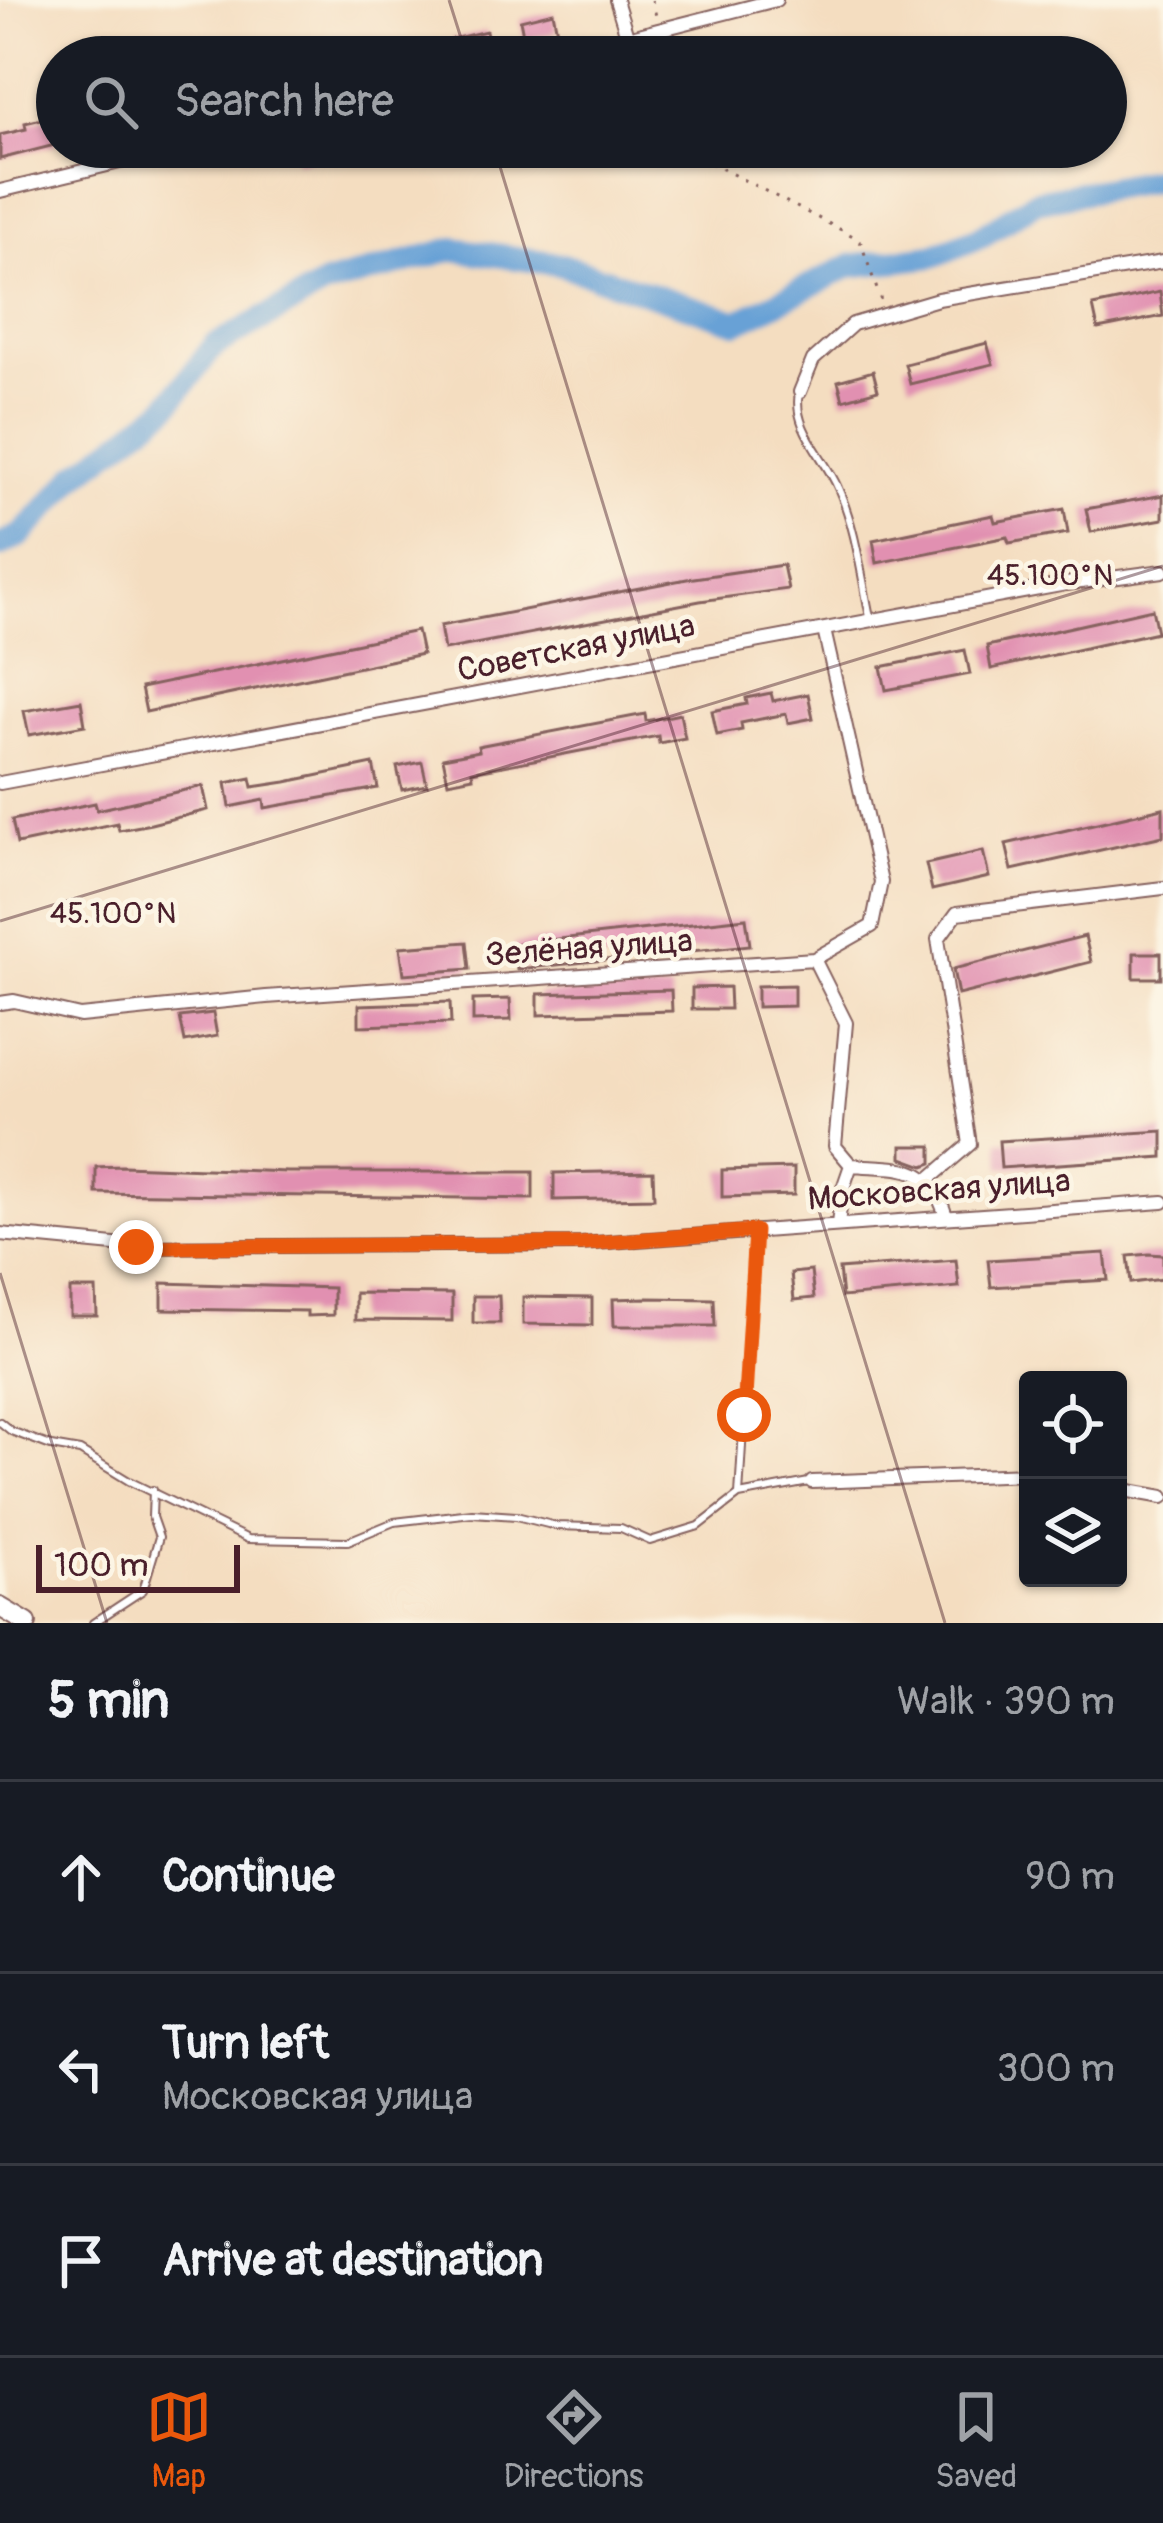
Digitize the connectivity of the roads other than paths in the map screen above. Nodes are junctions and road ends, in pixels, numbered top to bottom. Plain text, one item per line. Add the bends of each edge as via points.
1 (616, 0) edge
2 (776, 0) edge
3 (627, 36) edge
4 (636, 36) edge
5 (95, 168) edge
6 (0, 191) edge
7 (1163, 262) edge
8 (800, 392) joint
9 (1163, 572) edge
10 (871, 621) junction
11 (824, 630) junction
12 (0, 783) edge
13 (1163, 888) edge
14 (814, 959) junction
15 (0, 1004) edge
16 (851, 1165) junction
17 (927, 1181) junction
18 (1163, 1202) edge
19 (946, 1216) junction
20 (838, 1224) junction
21 (755, 1231) junction
22 (0, 1234) edge
23 (0, 1422) edge
24 (1019, 1474) edge
25 (812, 1482) joint
26 (153, 1490) junction
27 (1127, 1491) edge
28 (739, 1495) junction
29 (1163, 1497) edge
30 (0, 1607) edge
31 (27, 1623) edge
32 (93, 1623) edge

1 - 3 street
2 - 4 street
5 - 6 street
7 - 8 street via 938,299 853,324 813,360
8 - 10 lane via 801,423 848,512
9 - 10 street, Советская улица
10 - 11 street, Советская улица
11 - 12 street, Советская улица
11 - 14 street, Зелёная улица via 881,882 872,926
13 - 17 street via 957,913 938,940 970,1144
14 - 15 street, Зелёная улица via 80,1016
14 - 16 street via 846,1023 835,1146
16 - 17 street via 917,1171
16 - 20 street
17 - 19 street
18 - 19 street, Московская улица
19 - 20 street, Московская улица
20 - 21 street, Московская улица
21 - 22 street, Московская улица via 581,1244 136,1247
21 - 28 lane
23 - 26 lane
24 - 25 street
25 - 28 lane
26 - 28 lane via 248,1539 319,1543 394,1522 472,1513 621,1528 650,1540 699,1526
26 - 32 lane via 159,1537 143,1590
27 - 29 street
30 - 31 main road

